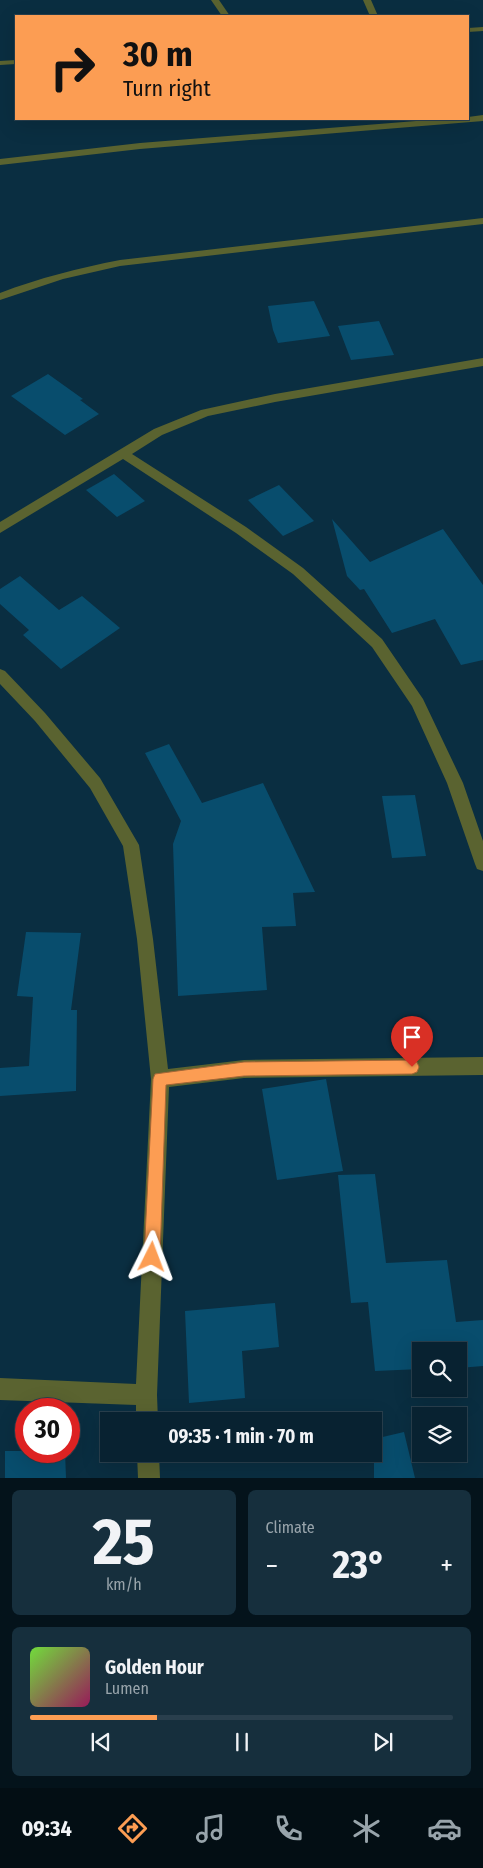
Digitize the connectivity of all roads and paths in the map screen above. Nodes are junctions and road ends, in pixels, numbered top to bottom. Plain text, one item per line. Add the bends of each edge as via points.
1 (215, 0) edge
2 (367, 0) edge
3 (225, 15) edge
4 (374, 15) edge
5 (483, 29) edge
6 (469, 30) edge
7 (15, 62) edge
8 (0, 63) edge
9 (483, 118) edge
10 (469, 119) edge
11 (444, 120) edge
12 (0, 162) edge
13 (483, 221) edge
14 (0, 297) edge
15 (483, 362) edge
16 (122, 452) junction
17 (0, 528) edge
18 (0, 675) edge
19 (483, 864) edge
20 (483, 1066) edge
21 (160, 1079) junction
22 (0, 1389) edge
23 (146, 1395) junction
24 (147, 1412) edge
25 (148, 1462) edge
26 (149, 1478) edge

1 - 3 street
2 - 4 street
5 - 6 street
7 - 8 street
9 - 10 street
11 - 12 street via 140,146
13 - 14 street via 120,263 35,283
15 - 16 street via 206,413 158,432
16 - 17 street
16 - 19 street via 298,571 377,643 418,703 455,783
18 - 21 street via 95,783 131,845
20 - 21 street via 244,1069
21 - 23 street
22 - 23 street
23 - 24 street
25 - 26 street

